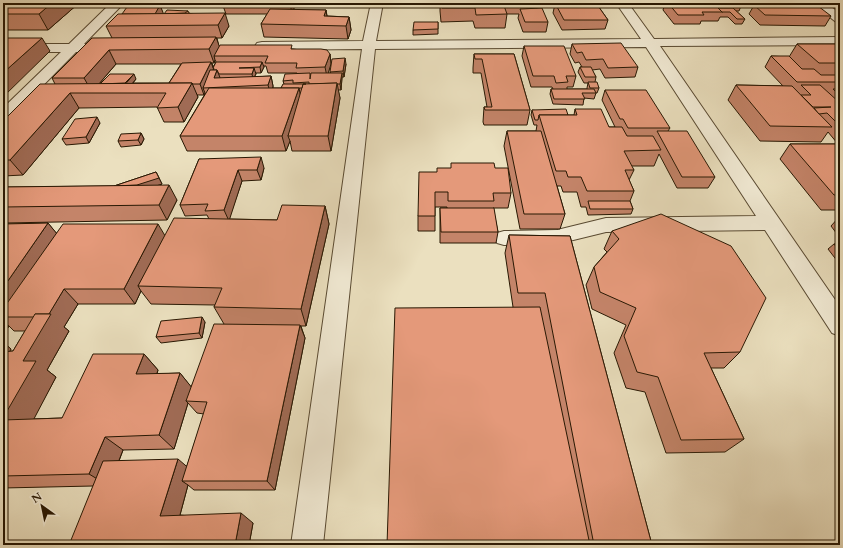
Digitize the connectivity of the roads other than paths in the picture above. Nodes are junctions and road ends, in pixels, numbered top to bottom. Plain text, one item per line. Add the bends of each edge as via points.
1 (118, 3) edge
2 (377, 3) edge
3 (622, 3) edge
4 (818, 3) edge
5 (840, 19) edge
6 (840, 41) edge
7 (650, 42) junction
8 (252, 46) edge
9 (369, 46) junction
10 (127, 47) edge
11 (3, 48) edge
12 (73, 48) junction
13 (3, 117) edge
14 (771, 223) junction
15 (504, 238) dead end
16 (840, 326) edge
17 (307, 545) edge

1 - 12 street
2 - 9 street
3 - 7 street
4 - 5 street
6 - 7 street
7 - 9 street
7 - 14 street
8 - 9 street
9 - 17 street
10 - 12 street
11 - 12 street
12 - 13 street
14 - 15 street via 606,225 557,237
14 - 16 street

